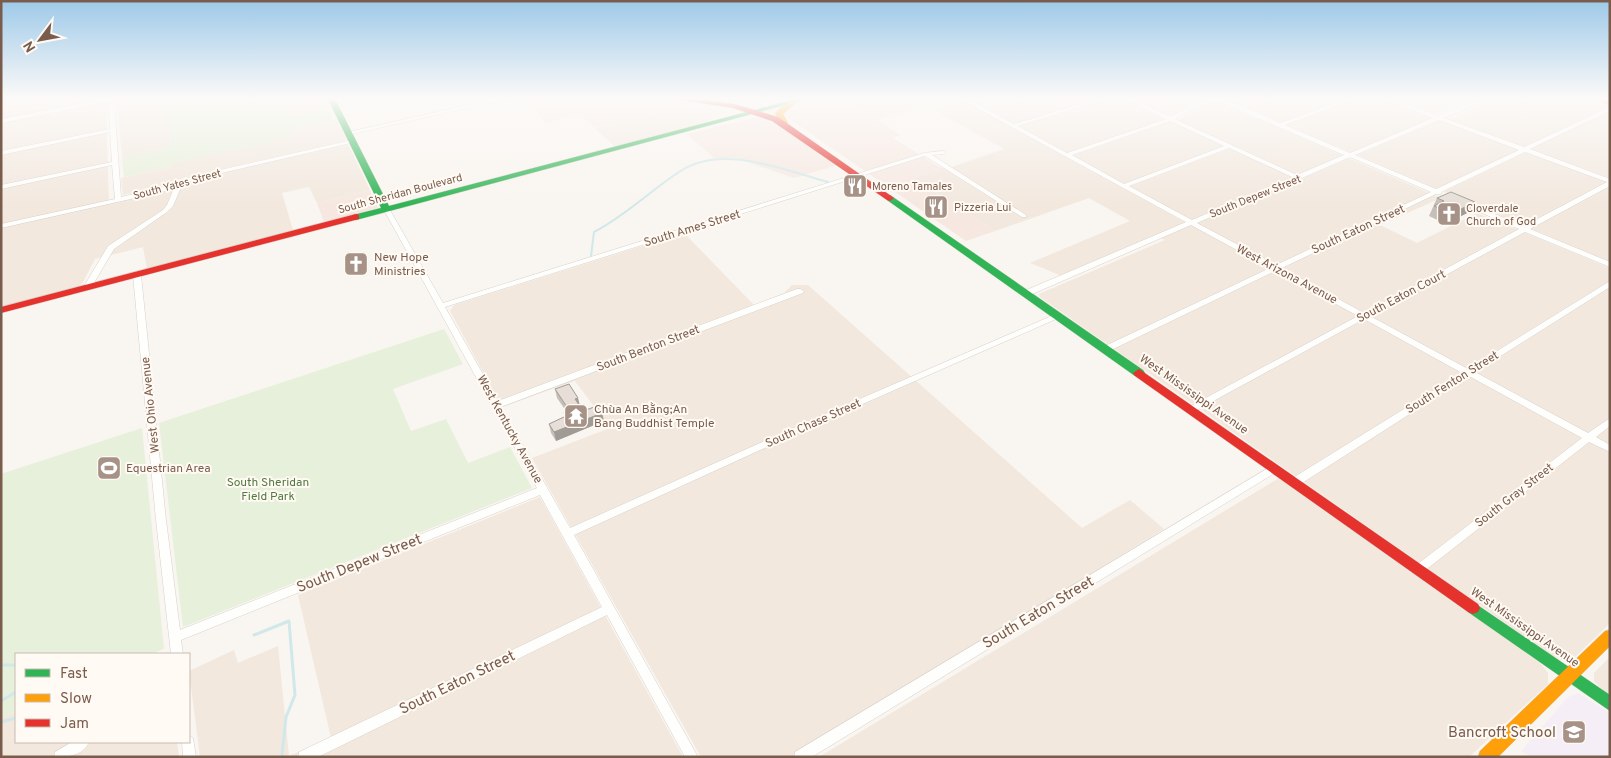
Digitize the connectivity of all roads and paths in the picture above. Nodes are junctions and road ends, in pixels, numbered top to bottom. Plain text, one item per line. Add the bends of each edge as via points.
1 (92, 134) edge
2 (113, 134) edge
3 (348, 134) edge
4 (364, 134) edge
5 (675, 134) edge
6 (801, 134) edge
7 (1029, 134) edge
8 (1127, 134) edge
9 (1204, 134) edge
10 (1302, 134) edge
11 (1401, 134) edge
12 (1483, 134) edge
13 (1555, 134) edge
14 (350, 138) junction
15 (1229, 146) junction
16 (1524, 149) junction
17 (1, 153) edge
18 (944, 153) dead end
19 (926, 154) junction
20 (1067, 155) junction
21 (1351, 156) junction
22 (115, 163) junction
23 (860, 175) junction
24 (1299, 178) junction
25 (1610, 182) edge
26 (179, 184) junction
27 (1124, 186) junction
28 (1, 187) edge
29 (1437, 192) junction
30 (1446, 196) edge
31 (1454, 199) edge
32 (118, 200) junction
33 (387, 210) junction
34 (1024, 216) dead end
35 (1190, 222) junction
36 (1, 226) edge
37 (1525, 229) junction
38 (1610, 265) edge
39 (1274, 268) junction
40 (137, 275) junction
41 (1610, 283) edge
42 (87, 288) junction
43 (800, 291) dead end
44 (1027, 293) junction
45 (440, 306) junction
46 (1, 310) edge
47 (1059, 316) junction
48 (1364, 316) junction
49 (1106, 349) junction
50 (1467, 372) junction
51 (497, 405) junction
52 (1192, 409) junction
53 (1610, 421) edge
54 (1589, 438) junction
55 (1610, 449) edge
56 (1275, 468) junction
57 (1295, 482) junction
58 (544, 489) junction
59 (568, 533) junction
60 (1419, 569) junction
61 (610, 608) junction
62 (1610, 636) edge
63 (175, 637) junction
64 (177, 653) edge
65 (1570, 675) junction
66 (1610, 704) edge
67 (81, 743) edge
68 (188, 743) edge
69 (689, 756) edge
70 (60, 757) edge
71 (190, 757) edge
72 (304, 757) edge
73 (800, 757) edge
74 (1486, 757) edge

1 - 17 street
2 - 22 street
3 - 14 main road, West Kentucky Avenue
4 - 14 street, South Yates Street
5 - 33 main road, South Sheridan Boulevard
6 - 23 main road, West Mississippi Avenue
7 - 20 street, West Arizona Avenue
8 - 20 street
9 - 15 street
10 - 21 street
11 - 21 street, South Depew Street
12 - 16 street
13 - 16 street, South Eaton Street
14 - 26 street, South Yates Street
14 - 33 main road, West Kentucky Avenue
15 - 24 street
15 - 27 street
16 - 25 street
16 - 29 street, South Eaton Street
18 - 19 street, South Ames Street
19 - 23 street, South Ames Street
19 - 34 street
20 - 27 street, West Arizona Avenue
21 - 24 street, South Depew Street
21 - 29 street
22 - 28 street
22 - 32 street
23 - 44 main road, West Mississippi Avenue
23 - 45 street, South Ames Street
24 - 35 street, South Depew Street
25 - 37 street, South Eaton Court
26 - 32 street, South Yates Street
26 - 42 street via 165,211 111,248
27 - 35 street, West Arizona Avenue
29 - 30 street
29 - 39 street, South Eaton Street
31 - 37 street
32 - 36 street, South Yates Street
33 - 40 main road, South Sheridan Boulevard
33 - 45 street, West Kentucky Avenue
35 - 39 street, West Arizona Avenue
35 - 44 street, South Depew Street via 1162,237
37 - 38 street
37 - 48 street, South Eaton Court
39 - 48 street, West Arizona Avenue
39 - 49 street, South Eaton Street
40 - 42 main road, South Sheridan Boulevard
40 - 63 street, West Ohio Avenue
41 - 50 street, South Fenton Street
42 - 46 main road, South Sheridan Boulevard
43 - 51 street, South Benton Street
44 - 47 main road, West Mississippi Avenue
45 - 51 street, West Kentucky Avenue
47 - 49 main road, West Mississippi Avenue
47 - 59 street, South Chase Street via 821,418
48 - 50 street, West Arizona Avenue
48 - 52 street, South Eaton Court
49 - 52 main road, West Mississippi Avenue
50 - 54 street, West Arizona Avenue
50 - 57 street, South Fenton Street
51 - 58 street, West Kentucky Avenue
52 - 56 main road, West Mississippi Avenue
53 - 54 street, South Gray Street
54 - 55 street, West Arizona Avenue
54 - 60 street, South Gray Street
56 - 57 main road, West Mississippi Avenue
56 - 73 street, South Eaton Street
57 - 60 main road, West Mississippi Avenue
58 - 59 street, West Kentucky Avenue
58 - 63 street, South Depew Street
59 - 61 street, West Kentucky Avenue
60 - 65 main road, West Mississippi Avenue
61 - 69 street, West Kentucky Avenue
61 - 72 street, South Eaton Street
62 - 65 main road
63 - 64 street, West Ohio Avenue
65 - 66 main road, West Mississippi Avenue
65 - 74 main road
67 - 70 street
68 - 71 street

